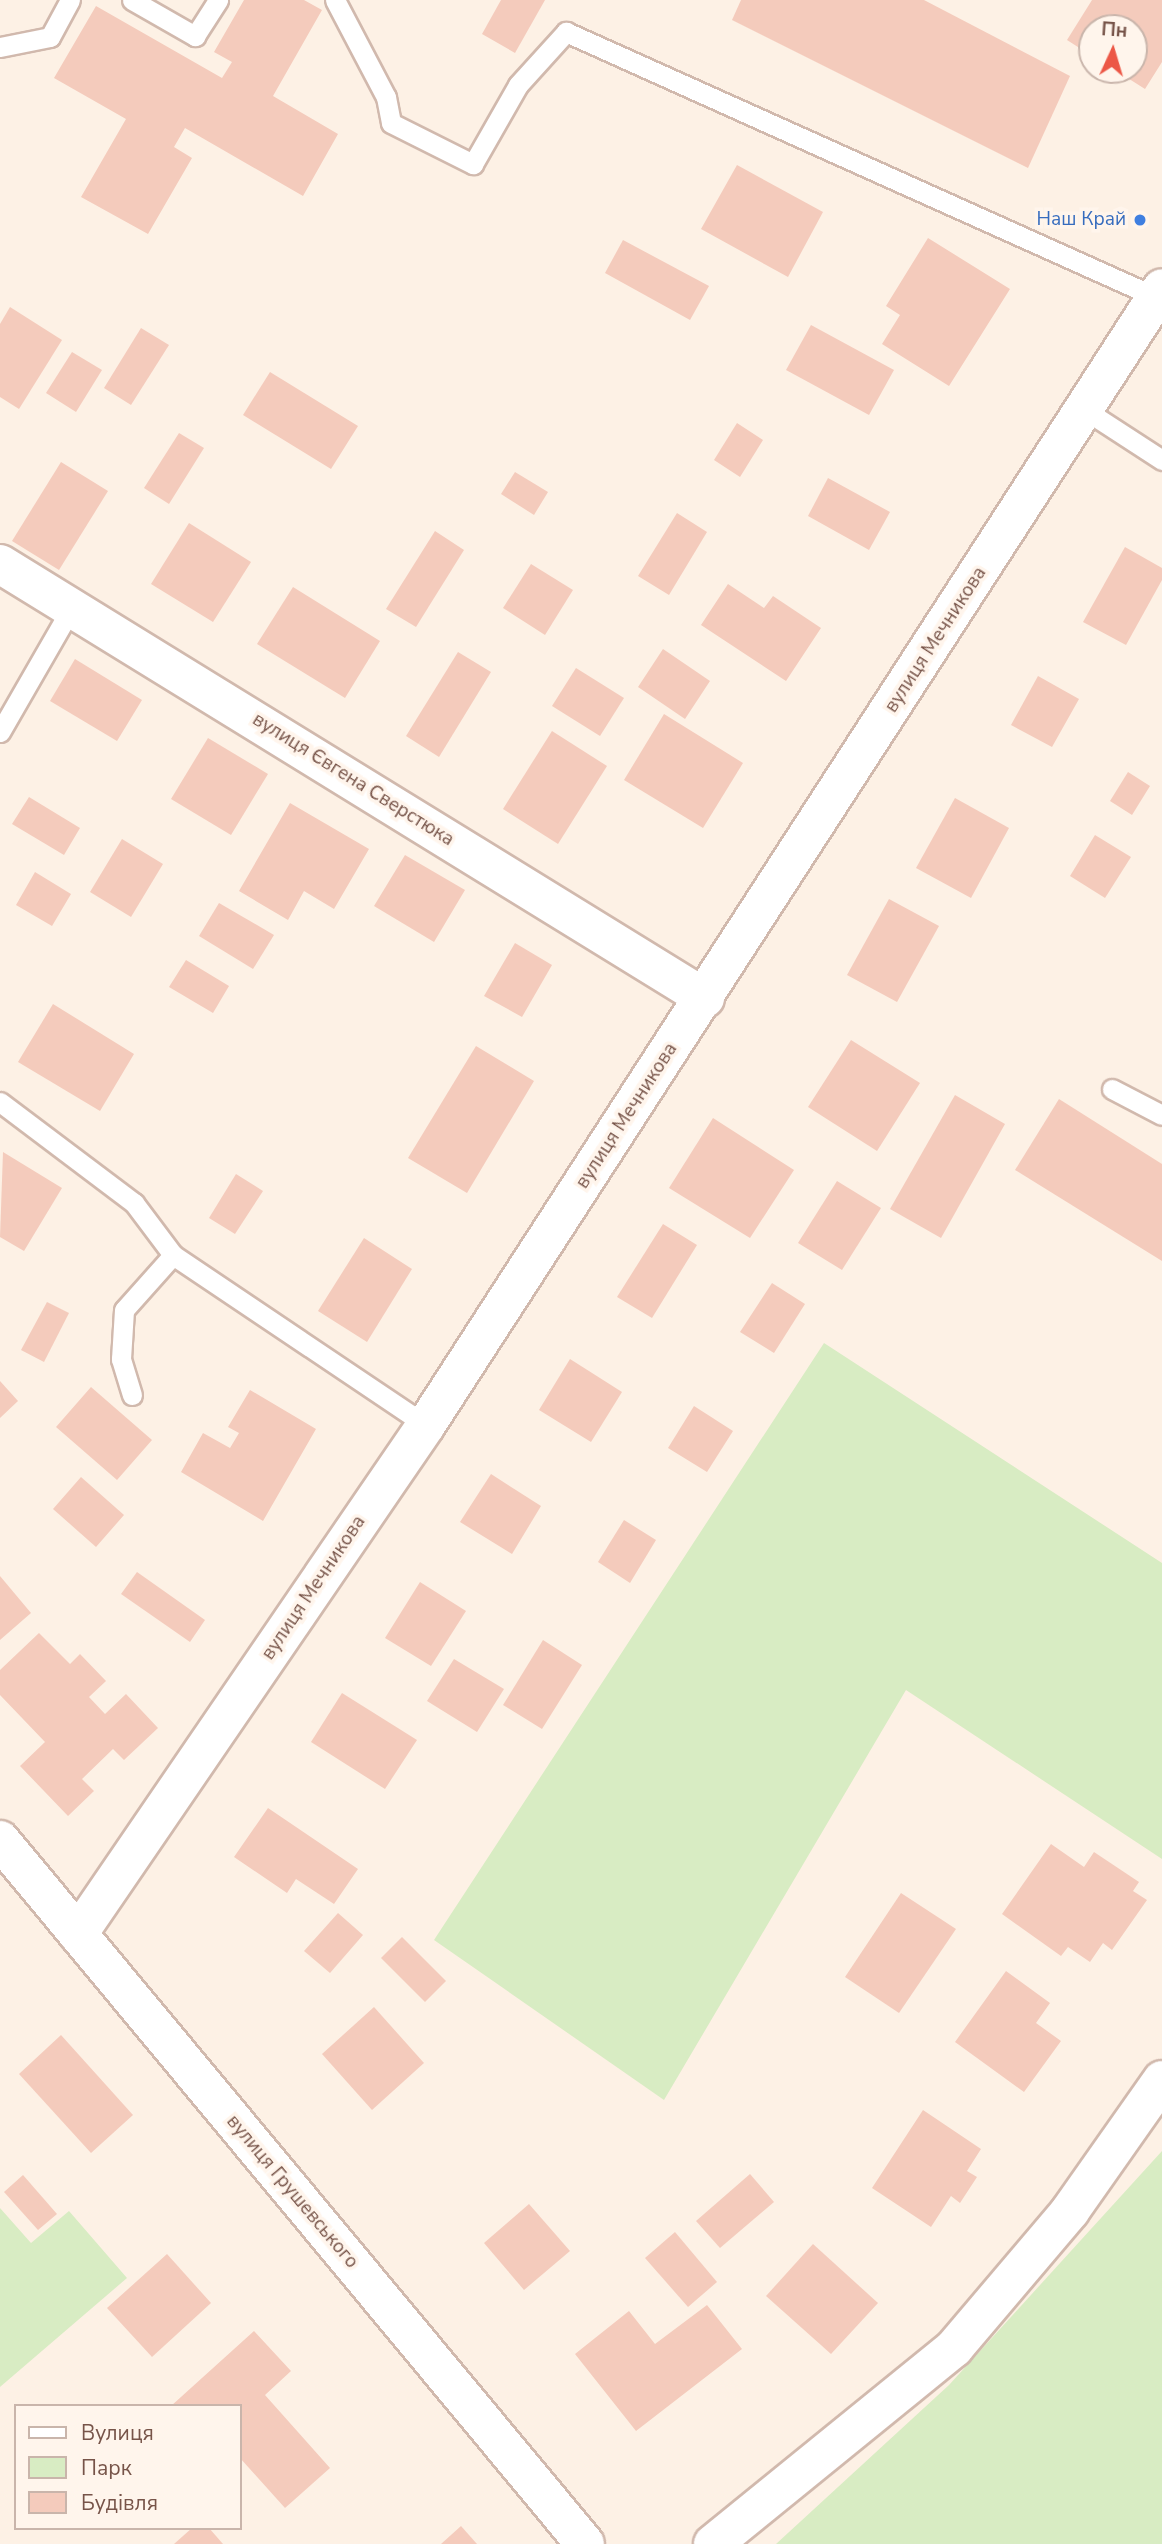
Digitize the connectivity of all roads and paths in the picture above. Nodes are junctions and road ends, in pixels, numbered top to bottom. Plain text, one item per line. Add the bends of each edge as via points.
1 (70, 0) edge
2 (132, 0) edge
3 (218, 0) edge
4 (335, 0) edge
5 (0, 47) edge
6 (1159, 293) edge
7 (1085, 410) junction
8 (1162, 460) edge
9 (0, 564) edge
10 (72, 607) junction
11 (0, 732) edge
12 (705, 998) junction
13 (1112, 1089) dead end
14 (0, 1102) edge
15 (1162, 1115) edge
16 (173, 1255) junction
17 (132, 1395) dead end
18 (426, 1425) junction
19 (0, 1840) edge
20 (78, 1934) junction
21 (1162, 2080) edge
22 (585, 2544) edge
23 (713, 2544) edge

1 - 5 lane via 50,37
2 - 3 lane via 195,36
4 - 6 lane via 386,97 391,123 473,164 517,85 566,32
6 - 7 street, вулиця Мечникова
7 - 8 lane
7 - 12 street, вулиця Мечникова
9 - 10 street, вулиця Євгена Сверстюка
10 - 11 lane
10 - 12 street, вулиця Євгена Сверстюка
12 - 18 street, вулиця Мечникова
13 - 15 lane
14 - 16 lane via 134,1203
16 - 17 lane via 124,1310 121,1359
16 - 18 lane
18 - 20 street, вулиця Мечникова
19 - 20 street, вулиця Грушевського
20 - 22 street, вулиця Грушевського
21 - 23 street via 1070,2211 954,2348

